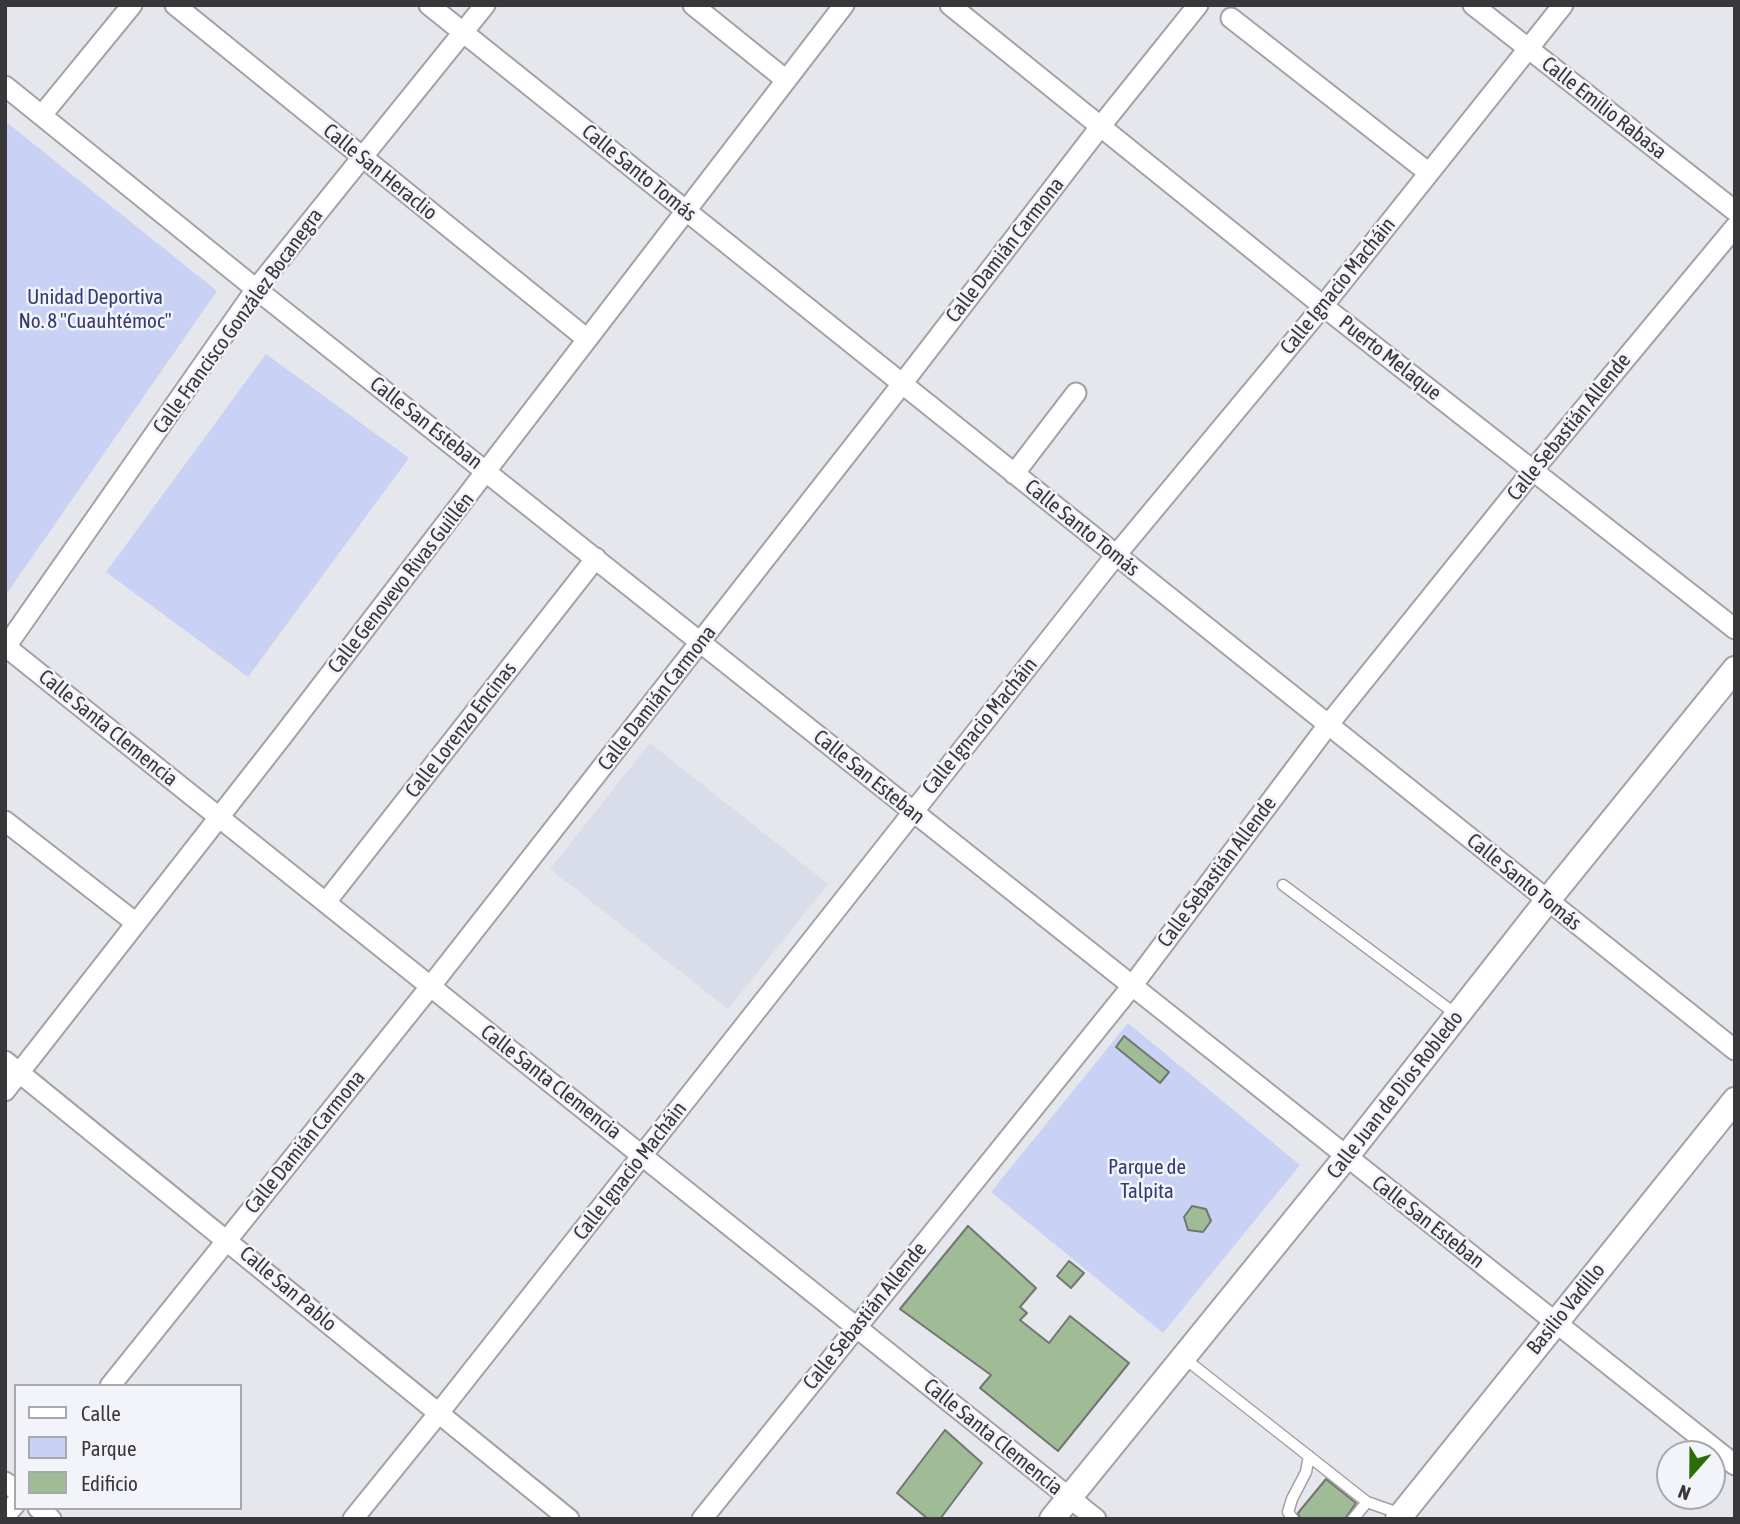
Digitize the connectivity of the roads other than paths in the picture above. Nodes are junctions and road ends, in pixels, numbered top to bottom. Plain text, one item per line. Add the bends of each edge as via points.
1 (132, 5) edge
2 (175, 5) edge
3 (429, 5) edge
4 (485, 5) edge
5 (693, 5) edge
6 (844, 5) edge
7 (950, 5) edge
8 (1198, 5) edge
9 (1474, 5) edge
10 (1563, 5) edge
11 (1231, 18) dead end
12 (463, 32) junction
13 (1529, 48) junction
14 (786, 80) junction
15 (5, 86) edge
16 (42, 115) junction
17 (1100, 127) junction
18 (361, 157) junction
19 (1429, 173) junction
20 (685, 210) junction
21 (1735, 211) edge
22 (1735, 227) edge
23 (256, 289) junction
24 (1323, 306) junction
25 (587, 339) junction
26 (902, 384) junction
27 (1076, 393) dead end
28 (1534, 469) junction
29 (487, 471) junction
30 (1014, 474) junction
31 (1116, 555) junction
32 (596, 558) junction
33 (1735, 629) edge
34 (701, 642) junction
35 (6, 647) edge
36 (1735, 669) edge
37 (1328, 725) junction
38 (912, 812) junction
39 (220, 817) junction
40 (5, 821) edge
41 (1283, 885) dead end
42 (1547, 901) junction
43 (326, 902) junction
44 (136, 923) junction
45 (1132, 986) junction
46 (430, 987) junction
47 (1458, 1015) junction
48 (1735, 1050) edge
49 (12, 1066) edge
50 (5, 1091) edge
51 (1735, 1100) edge
52 (643, 1155) junction
53 (1346, 1157) junction
54 (227, 1239) junction
55 (1555, 1322) junction
56 (855, 1327) junction
57 (1183, 1357) junction
58 (112, 1384) edge
59 (438, 1414) junction
60 (1309, 1456) junction
61 (1735, 1465) edge
62 (1069, 1497) junction
63 (1367, 1502) junction
64 (1400, 1516) edge
65 (353, 1519) edge
66 (569, 1519) edge
67 (702, 1519) edge
68 (1052, 1519) edge
69 (1096, 1519) edge
70 (1293, 1519) edge
71 (1353, 1519) edge

1 - 16 street
2 - 18 street, Calle San Heraclio
3 - 12 street, Calle Santo Tomás
4 - 12 street, Calle Francisco González Bocanegra
5 - 14 street
6 - 14 street, Calle Genovevo Rivas Guillén
7 - 17 street, Puerto Melaque
8 - 17 street, Calle Damián Carmona
9 - 13 street, Calle Emilio Rabasa
10 - 13 street, Calle Ignacio Macháin
11 - 19 street
12 - 18 street, Calle Francisco González Bocanegra
12 - 20 street, Calle Santo Tomás
13 - 19 street, Calle Ignacio Macháin
13 - 21 street, Calle Emilio Rabasa
14 - 20 street, Calle Genovevo Rivas Guillén
15 - 16 street, Calle San Esteban
16 - 23 street, Calle San Esteban
17 - 24 street, Puerto Melaque
17 - 26 street, Calle Damián Carmona
18 - 23 street, Calle Francisco González Bocanegra
18 - 25 street, Calle San Heraclio
19 - 24 street, Calle Ignacio Macháin
20 - 25 street, Calle Genovevo Rivas Guillén
20 - 26 street, Calle Santo Tomás
22 - 28 street, Calle Sebastián Allende
23 - 29 street, Calle San Esteban
23 - 35 street, Calle Francisco González Bocanegra
24 - 28 street, Puerto Melaque
24 - 31 street, Calle Ignacio Macháin
25 - 29 street, Calle Genovevo Rivas Guillén
26 - 30 street, Calle Santo Tomás
26 - 34 street, Calle Damián Carmona
27 - 30 street
28 - 33 street, Puerto Melaque
28 - 37 street, Calle Sebastián Allende
29 - 32 street, Calle San Esteban
29 - 39 street, Calle Genovevo Rivas Guillén
30 - 31 street, Calle Santo Tomás
31 - 37 street, Calle Santo Tomás
31 - 38 street, Calle Ignacio Macháin
32 - 34 street, Calle San Esteban
32 - 43 street, Calle Lorenzo Encinas
34 - 38 street, Calle San Esteban
34 - 46 street, Calle Damián Carmona
35 - 39 street, Calle Santa Clemencia
36 - 42 street, Calle Juan de Dios Robledo
37 - 42 street, Calle Santo Tomás
37 - 45 street, Calle Sebastián Allende
38 - 45 street, Calle San Esteban
38 - 52 street, Calle Ignacio Macháin
39 - 43 street, Calle Santa Clemencia
39 - 44 street, Calle Genovevo Rivas Guillén
40 - 44 street
41 - 47 lane
42 - 47 street, Calle Juan de Dios Robledo
42 - 48 street, Calle Santo Tomás
43 - 46 street, Calle Santa Clemencia
44 - 49 street, Calle Genovevo Rivas Guillén
45 - 53 street, Calle San Esteban
45 - 56 street, Calle Sebastián Allende
46 - 52 street, Calle Santa Clemencia
46 - 54 street, Calle Damián Carmona
47 - 53 street, Calle Juan de Dios Robledo
49 - 50 street, Calle Genovevo Rivas Guillén
49 - 54 street, Calle San Pablo
51 - 55 street, Basilio Vadillo
52 - 56 street, Calle Santa Clemencia
52 - 59 street, Calle Ignacio Macháin
53 - 55 street, Calle San Esteban
53 - 57 street, Calle Juan de Dios Robledo
54 - 58 street, Calle Damián Carmona
54 - 59 street, Calle San Pablo
55 - 61 street, Calle San Esteban
55 - 64 street, Basilio Vadillo
56 - 62 street, Calle Santa Clemencia
56 - 67 street, Calle Sebastián Allende
57 - 60 lane
57 - 62 street, Calle Juan de Dios Robledo
59 - 65 street, Calle Ignacio Macháin
59 - 66 street, Calle San Pablo
60 - 63 lane
60 - 70 lane via 1288,1512
62 - 68 street, Calle Juan de Dios Robledo
62 - 69 street, Calle Santa Clemencia
63 - 64 lane
63 - 71 lane

